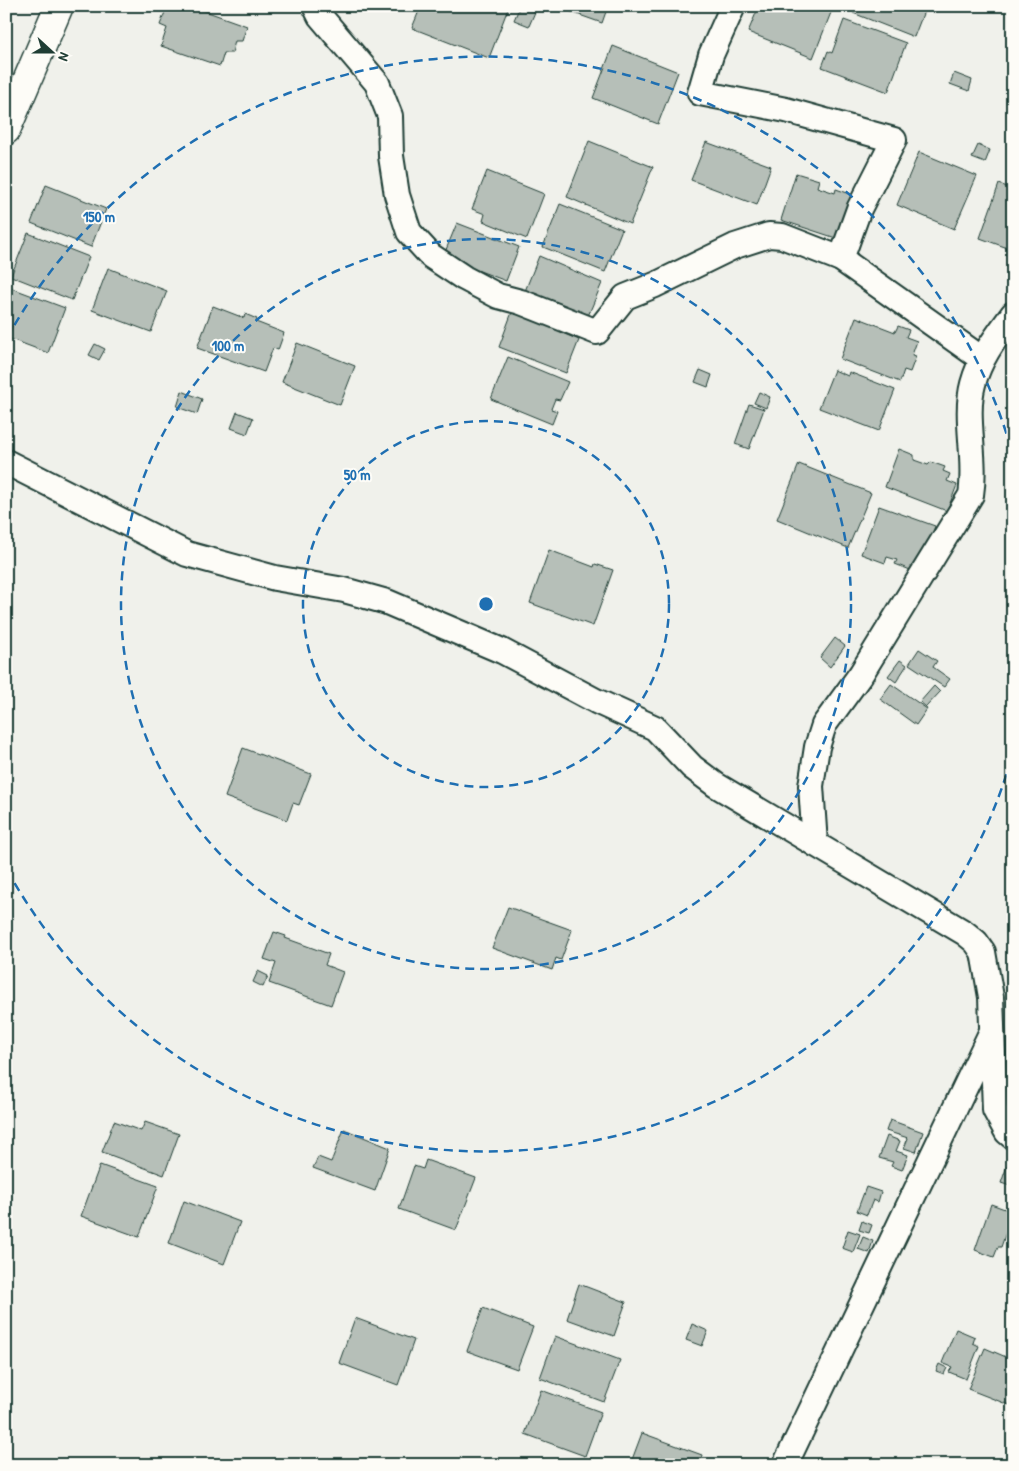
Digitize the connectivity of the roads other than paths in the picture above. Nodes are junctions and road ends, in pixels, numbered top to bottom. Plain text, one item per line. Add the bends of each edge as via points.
1 (59, 6) edge
2 (315, 6) edge
3 (733, 6) edge
4 (6, 130) edge
5 (841, 259) junction
6 (1013, 314) edge
7 (982, 359) junction
8 (6, 462) edge
9 (815, 844) junction
10 (993, 1029) junction
11 (1013, 1137) edge
12 (785, 1465) edge

1 - 4 street
2 - 5 street via 377,83 390,116 391,156 397,195 408,232 431,256 498,296 597,332 626,297 735,246 769,235 782,236
3 - 5 street via 711,56 700,93 786,110 894,140 859,210
5 - 7 street
6 - 7 street
7 - 9 street via 972,386 970,415 974,475 970,495 861,674 824,726 816,748 811,786
8 - 9 street via 188,554 275,578 344,590 387,602 502,651 596,702 656,728 701,775
9 - 10 street via 935,914 976,942 983,952
10 - 11 street via 996,1110
10 - 12 street

